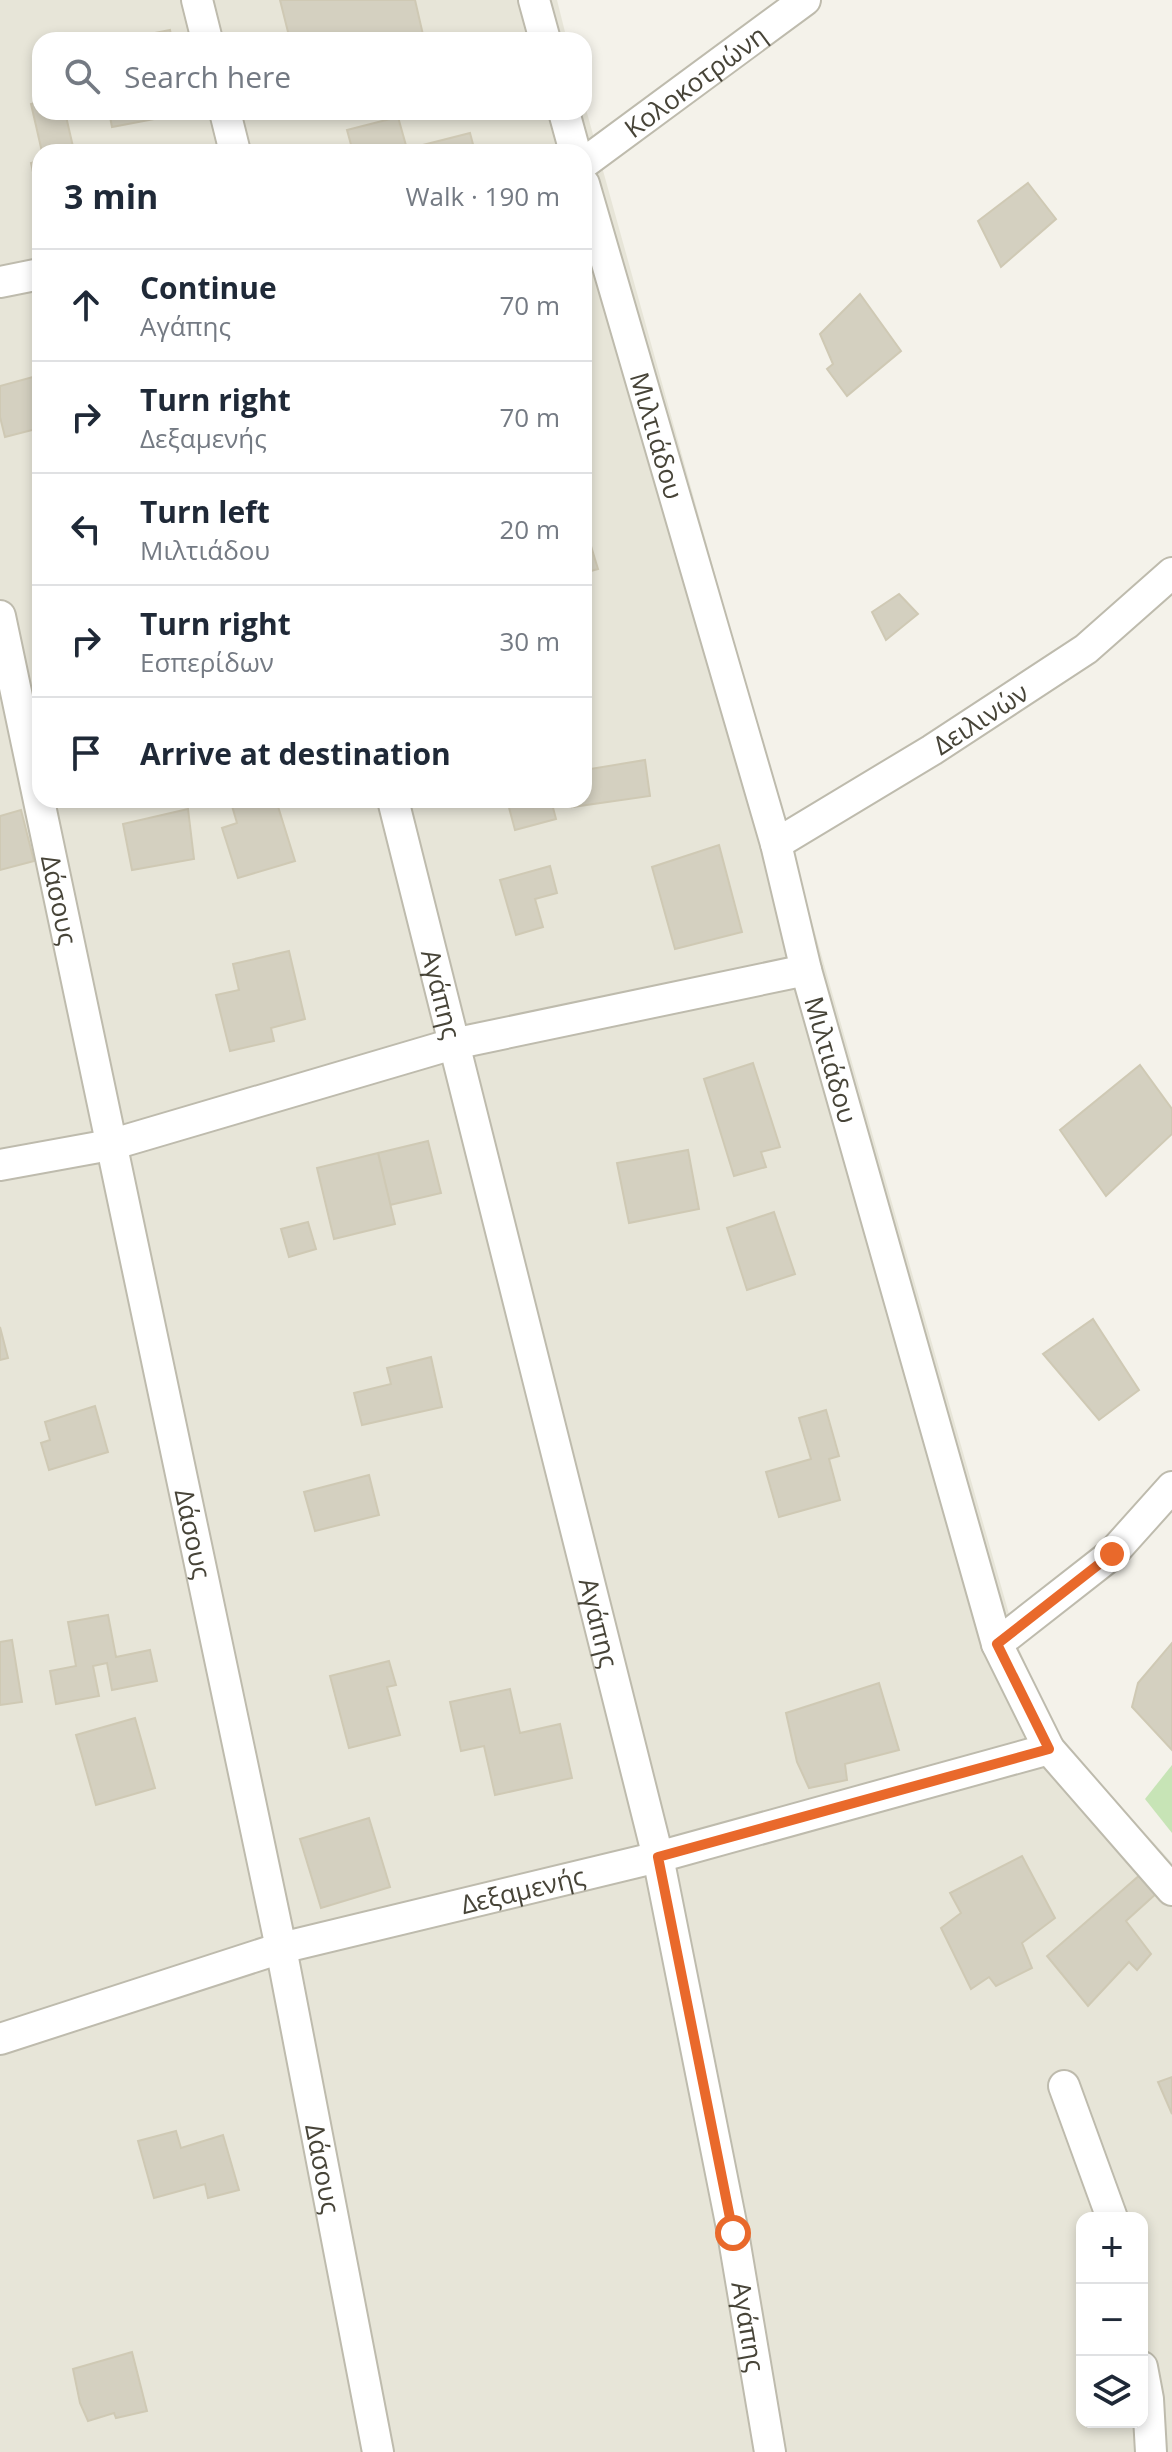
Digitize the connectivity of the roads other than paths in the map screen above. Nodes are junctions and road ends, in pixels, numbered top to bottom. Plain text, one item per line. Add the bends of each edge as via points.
1 (197, 0) edge
2 (534, 0) edge
3 (805, 0) edge
4 (205, 32) edge
5 (543, 32) edge
6 (227, 120) edge
7 (566, 120) edge
8 (233, 144) edge
9 (573, 144) edge
10 (592, 157) edge
11 (592, 212) edge
12 (32, 276) edge
13 (0, 282) edge
14 (1172, 573) edge
15 (0, 616) edge
16 (32, 770) edge
17 (40, 808) edge
18 (395, 808) edge
19 (776, 844) junction
20 (806, 970) junction
21 (453, 1044) junction
22 (110, 1145) junction
23 (0, 1165) edge
24 (1172, 1487) edge
25 (997, 1644) junction
26 (1049, 1749) junction
27 (658, 1857) junction
28 (1172, 1890) edge
29 (281, 1948) junction
30 (0, 2039) edge
31 (1064, 2086) dead end
32 (1110, 2212) edge
33 (1148, 2399) edge
34 (378, 2452) edge
35 (770, 2452) edge
36 (1151, 2452) edge

1 - 4 street
2 - 5 street
3 - 10 street, Κολοκοτρώνη
6 - 8 street
7 - 9 street
11 - 19 street, Μιλτιάδου
12 - 13 street
14 - 19 street, Δειλινών via 1086,649
15 - 16 street, Δάσους
17 - 22 street, Δάσους
18 - 21 street, Αγάπης
19 - 20 street, Μιλτιάδου
20 - 21 street
20 - 25 street, Μιλτιάδου
21 - 22 street
21 - 27 street, Αγάπης
22 - 23 street
22 - 29 street, Δάσους
24 - 25 street via 1112,1554
25 - 26 street, Μιλτιάδου
26 - 27 street, Δεξαμενής
26 - 28 street, Μιλτιάδου
27 - 29 street, Δεξαμενής
27 - 35 street, Αγάπης via 733,2233
29 - 30 street, Δεξαμενής
29 - 34 street, Δάσους
31 - 32 street
33 - 36 street

